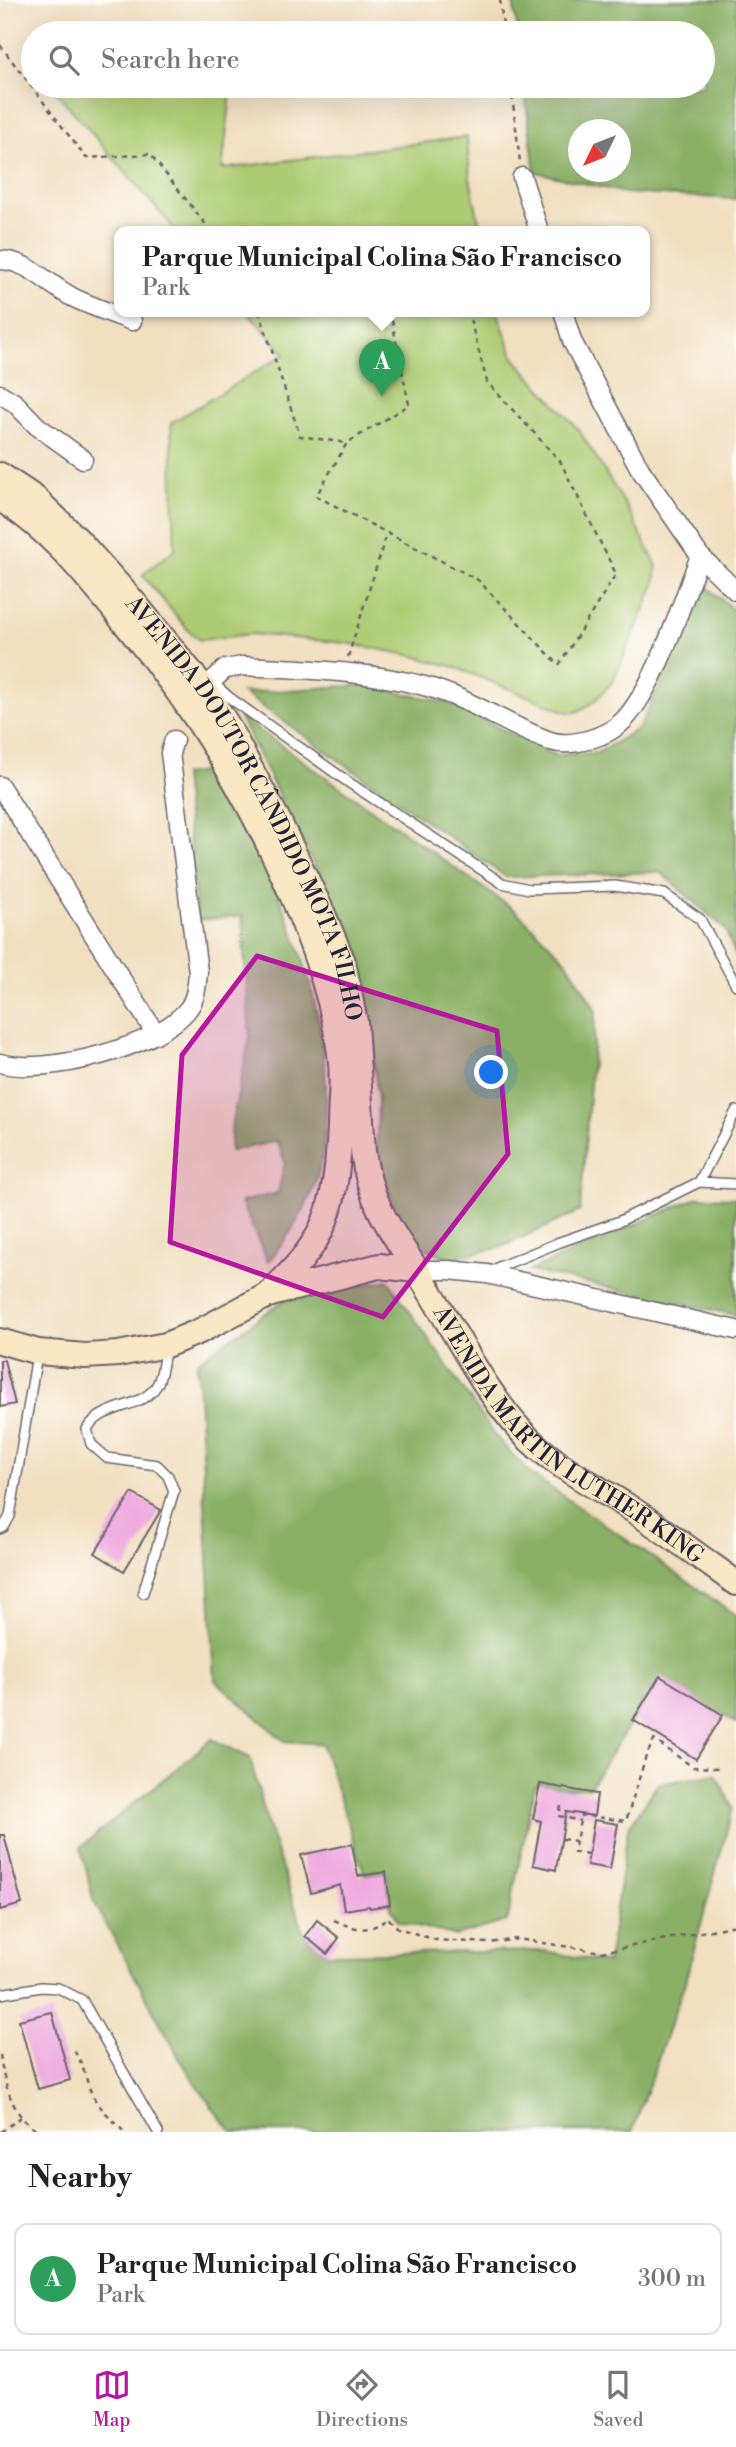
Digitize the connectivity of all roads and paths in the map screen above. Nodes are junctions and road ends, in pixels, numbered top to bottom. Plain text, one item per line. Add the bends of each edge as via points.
1 (500, 0) edge
2 (503, 21) edge
3 (0, 45) edge
4 (21, 73) edge
5 (40, 98) edge
6 (512, 98) edge
7 (522, 177) joint
8 (207, 226) edge
9 (537, 226) edge
10 (0, 260) edge
11 (114, 314) edge
12 (122, 317) edge
13 (261, 317) edge
14 (391, 317) edge
15 (470, 317) edge
16 (565, 317) edge
17 (132, 321) dead end
18 (0, 394) edge
19 (347, 443) junction
20 (83, 459) dead end
21 (0, 475) edge
22 (0, 499) edge
23 (30, 506) junction
24 (387, 533) junction
25 (700, 556) junction
26 (736, 591) edge
27 (343, 673) junction
28 (201, 691) junction
29 (174, 740) dead end
30 (0, 786) edge
31 (736, 985) edge
32 (156, 1034) junction
33 (0, 1063) edge
34 (736, 1111) edge
35 (699, 1182) junction
36 (736, 1184) edge
37 (332, 1198) junction
38 (374, 1200) junction
39 (394, 1238) junction
40 (308, 1253) junction
41 (379, 1266) junction
42 (417, 1270) junction
43 (487, 1274) junction
44 (325, 1281) junction
45 (268, 1296) junction
46 (736, 1330) edge
47 (0, 1341) edge
48 (166, 1345) junction
49 (37, 1352) junction
50 (0, 1529) edge
51 (736, 1583) edge
52 (143, 1593) dead end
53 (718, 1768) dead end
54 (561, 1806) dead end
55 (580, 1821) junction
56 (562, 1839) dead end
57 (576, 1841) junction
58 (588, 1854) dead end
59 (334, 1920) dead end
60 (736, 1925) edge
61 (0, 1994) edge
62 (74, 2050) dead end
63 (0, 2054) edge
64 (22, 2116) junction
65 (1, 2132) edge
66 (39, 2132) edge
67 (124, 2132) edge
68 (158, 2132) edge

1 - 2 path
3 - 4 path
5 - 8 path via 86,158 150,154
6 - 7 path
7 - 9 street
10 - 11 street via 37,272 72,297
12 - 17 street
13 - 19 path via 300,436
14 - 19 path via 409,405
15 - 24 path via 487,382 560,461 616,574 559,665 478,580
16 - 25 street via 572,341 640,469
18 - 20 street
19 - 24 path via 316,496
21 - 23 main road, AVENIDA DOUTOR CÂNDIDO MOTA FILHO
22 - 23 main road, AVENIDA DOUTOR CÂNDIDO MOTA FILHO
23 - 28 main road, AVENIDA DOUTOR CÂNDIDO MOTA FILHO via 109,604
24 - 27 path
25 - 26 street
25 - 27 street via 655,670 638,700 623,721 576,743 553,742 429,687
27 - 28 street via 243,666 225,669
28 - 31 lane via 230,698 502,883 529,889 615,886 664,894 700,919
28 - 37 main road, AVENIDA DOUTOR CÂNDIDO MOTA FILHO via 319,961 341,1064
28 - 38 main road, AVENIDA DOUTOR CÂNDIDO MOTA FILHO via 226,723 278,820 342,962 355,1022 362,1152
29 - 32 street via 170,753 198,972 189,1008
30 - 32 street
32 - 33 street via 95,1057 44,1066
34 - 35 lane
35 - 36 lane
35 - 43 lane via 620,1221
37 - 38 main road via 350,1189
37 - 40 main road
38 - 39 main road, AVENIDA MARTIN LUTHER KING
39 - 41 main road
39 - 42 main road, AVENIDA MARTIN LUTHER KING
40 - 44 main road via 312,1269
40 - 45 main road
41 - 42 main road
41 - 44 main road
42 - 43 street
42 - 51 main road, AVENIDA MARTIN LUTHER KING via 490,1393 524,1434
43 - 46 street
44 - 45 main road
45 - 48 main road
47 - 49 main road
48 - 49 main road via 85,1356
48 - 52 lane via 157,1385 144,1398 94,1419 87,1429 91,1444 107,1458 156,1465 174,1490
49 - 50 lane via 10,1516
53 - 55 path via 693,1767 654,1740 626,1821 581,1815
54 - 55 path via 559,1816
55 - 57 path
56 - 57 path
57 - 58 path via 574,1852
59 - 60 path via 363,1929 379,1926 387,1917 398,1928 436,1941 518,1939 602,1952
61 - 68 lane via 41,1987 82,2000
62 - 67 path via 95,2101
63 - 64 path via 8,2094
64 - 65 path
64 - 66 path

